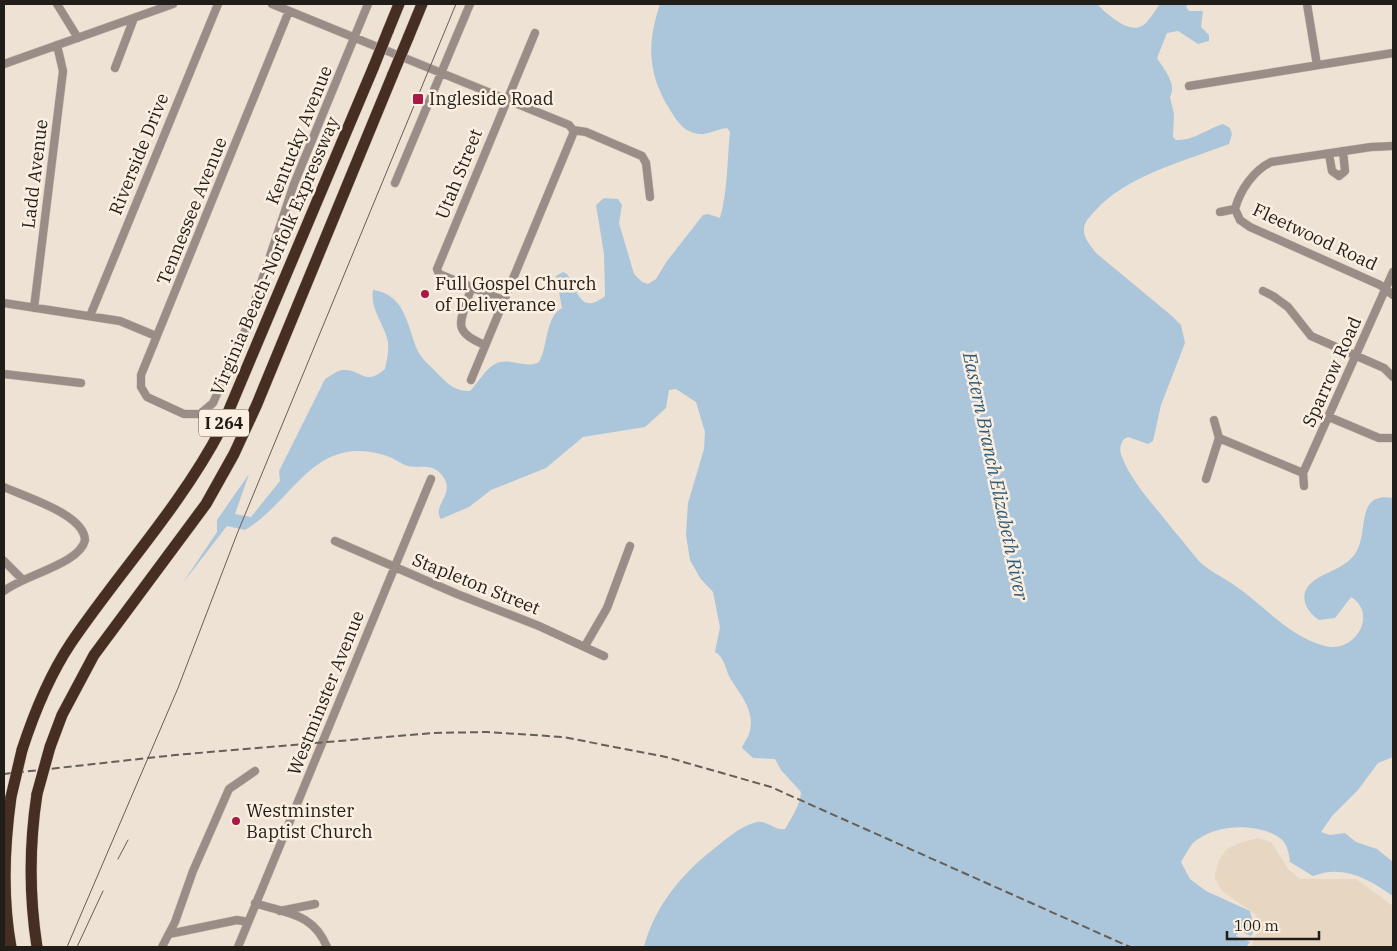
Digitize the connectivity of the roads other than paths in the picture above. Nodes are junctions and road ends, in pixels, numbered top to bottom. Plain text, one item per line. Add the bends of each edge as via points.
1 (57, 4) edge
2 (144, 4) edge
3 (173, 4) edge
4 (218, 4) edge
5 (272, 4) edge
6 (368, 4) edge
7 (399, 4) edge
8 (422, 4) edge
9 (470, 4) edge
10 (1307, 4) edge
11 (289, 10) junction
12 (148, 12) junction
13 (134, 18) junction
14 (535, 33) dead end
15 (355, 37) junction
16 (78, 38) junction
17 (57, 45) junction
18 (1393, 53) edge
19 (4, 64) edge
20 (1317, 65) junction
21 (115, 68) dead end
22 (440, 73) junction
23 (1190, 86) dead end
24 (506, 99) junction
25 (573, 130) junction
26 (1393, 146) edge
27 (1343, 151) junction
28 (1329, 154) junction
29 (395, 184) dead end
30 (650, 197) dead end
31 (1235, 209) junction
32 (1220, 212) dead end
33 (1393, 272) edge
34 (467, 285) junction
35 (1386, 289) junction
36 (1263, 291) dead end
37 (1393, 296) edge
38 (503, 300) junction
39 (4, 303) edge
40 (34, 308) junction
41 (90, 316) junction
42 (156, 336) junction
43 (485, 345) junction
44 (1356, 354) junction
45 (4, 374) edge
46 (1393, 377) edge
47 (471, 380) dead end
48 (81, 383) dead end
49 (172, 409) joint
50 (1329, 417) junction
51 (1214, 420) dead end
52 (1220, 438) junction
53 (1393, 438) edge
54 (1303, 473) junction
55 (431, 478) dead end
56 (1206, 479) dead end
57 (1304, 486) dead end
58 (7, 489) edge
59 (335, 541) dead end
60 (630, 546) dead end
61 (4, 561) edge
62 (395, 566) junction
63 (22, 579) junction
64 (4, 591) edge
65 (585, 646) junction
66 (604, 656) dead end
67 (255, 772) dead end
68 (255, 903) junction
69 (315, 904) dead end
70 (280, 911) junction
71 (248, 922) junction
72 (169, 934) junction
73 (11, 947) edge
74 (38, 947) edge
75 (162, 947) edge
76 (238, 947) edge
77 (327, 947) edge

1 - 16 street
2 - 12 street
3 - 12 street
4 - 41 street, Riverside Drive
5 - 11 street
6 - 15 street, Kentucky Avenue
7 - 73 highway, Virginia Beach-Norfolk Expressway / I 264, bridge via 221,429 172,509 71,644 44,693 22,750 11,797 4,868
8 - 74 highway, I 264, bridge via 234,454 188,530 94,655 62,715 37,794 30,866
9 - 22 street
10 - 20 street
11 - 15 street
11 - 42 street, Tennessee Avenue
12 - 13 street
13 - 16 street
13 - 21 street
14 - 24 street, Utah Street
15 - 22 street
15 - 49 street, Kentucky Avenue via 294,184 245,331 220,390 210,407 200,414 184,414
16 - 17 street
17 - 19 street
17 - 40 street, Ladd Avenue via 63,71
18 - 20 street
20 - 23 street
22 - 24 street
22 - 29 street
24 - 25 street via 569,125
24 - 34 street, Utah Street via 437,272
25 - 30 street via 586,132 642,156 646,163
25 - 38 street
26 - 27 street
27 - 28 street
27 - 28 street via 1345,171 1340,176 1332,171
28 - 31 street via 1262,166 1238,197
31 - 32 street
31 - 35 street, Fleetwood Road via 1240,220 1250,227
33 - 35 street, Sparrow Road
34 - 38 street
34 - 43 street via 470,291 461,314 461,325 467,335
35 - 37 street
35 - 44 street, Sparrow Road
36 - 44 street via 1288,307 1311,336
38 - 43 street
39 - 40 street
40 - 41 street
41 - 42 street via 120,321
42 - 49 street, Tennessee Avenue via 141,375 141,387 152,400
43 - 47 street
44 - 46 street via 1384,368
44 - 50 street, Sparrow Road
45 - 48 street
50 - 53 street via 1379,438
50 - 54 street, Sparrow Road
51 - 52 street
52 - 54 street
52 - 56 street
54 - 57 street, Sparrow Road
55 - 62 street, Westminster Avenue
58 - 63 street via 68,517 82,528 85,535 85,543 79,553
59 - 62 street, Stapleton Street
60 - 65 street via 607,608
61 - 63 street
62 - 65 street, Stapleton Street
62 - 68 street, Westminster Avenue
63 - 64 street
65 - 66 street, Stapleton Street
67 - 72 street via 229,789
68 - 70 street
68 - 71 street, Westminster Avenue
69 - 70 street
70 - 77 street via 313,923
71 - 72 street via 237,920
71 - 76 street, Westminster Avenue
72 - 75 street

